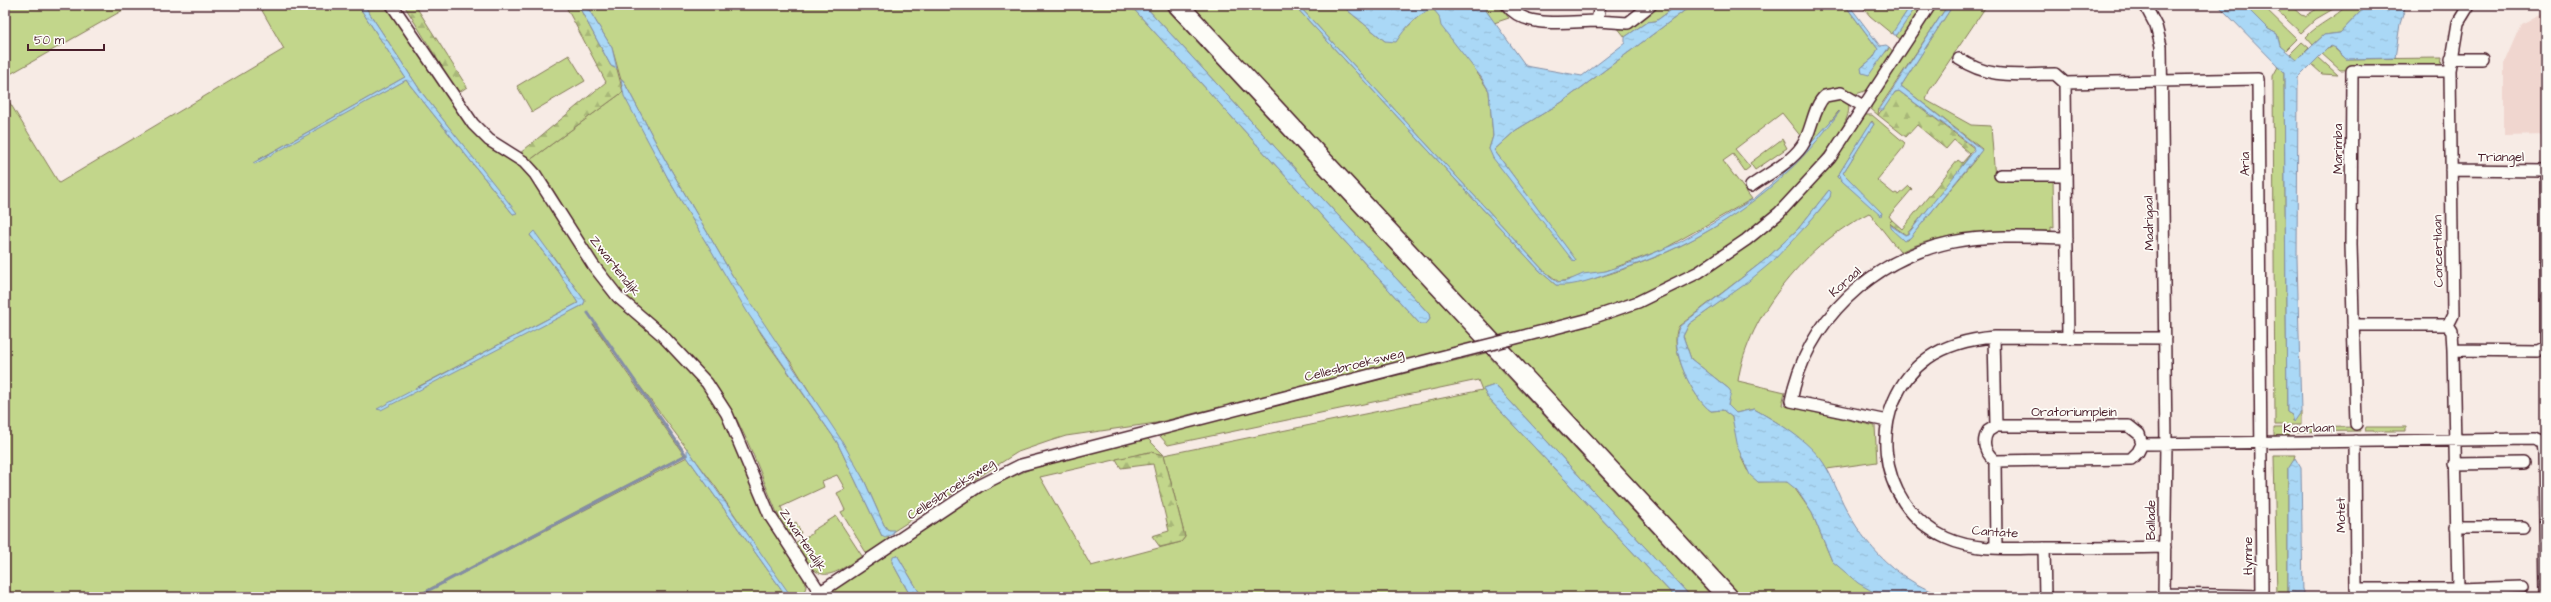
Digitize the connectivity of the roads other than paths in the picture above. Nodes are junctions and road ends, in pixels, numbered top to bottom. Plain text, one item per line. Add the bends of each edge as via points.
1 (392, 5) edge
2 (1170, 5) edge
3 (1178, 5) edge
4 (1507, 5) edge
5 (1600, 5) edge
6 (1651, 5) edge
7 (1930, 5) edge
8 (2145, 5) edge
9 (2469, 5) edge
10 (1598, 21) junction
11 (1958, 59) dead end
12 (2451, 59) junction
13 (2482, 59) dead end
14 (2450, 71) junction
15 (2161, 82) junction
16 (2065, 83) junction
17 (1863, 106) junction
18 (2451, 170) junction
19 (2000, 175) dead end
20 (2066, 175) junction
21 (1751, 186) dead end
22 (2067, 238) junction
23 (2353, 325) junction
24 (2448, 325) junction
25 (2068, 337) junction
26 (1994, 338) junction
27 (2165, 338) junction
28 (2546, 344) edge
29 (2453, 350) junction
30 (1887, 421) junction
31 (2356, 424) dead end
32 (1996, 426) junction
33 (2355, 441) junction
34 (2453, 441) junction
35 (2262, 442) junction
36 (2142, 444) junction
37 (2166, 444) junction
38 (1995, 461) junction
39 (2523, 463) dead end
40 (2454, 464) junction
41 (2456, 527) junction
42 (2522, 527) dead end
43 (1996, 548) junction
44 (2044, 548) junction
45 (2165, 548) junction
46 (2523, 587) dead end
47 (2458, 589) junction
48 (2356, 593) edge
49 (819, 595) edge
50 (2164, 595) edge
51 (2546, 596) edge
52 (1719, 597) edge
53 (1728, 597) edge
54 (2045, 597) edge

1 - 49 street, Zwartendijk via 473,124 489,140 524,162 535,174 593,265 618,297 661,334 707,383 727,414 770,516
2 - 52 highway
3 - 53 highway
4 - 10 street via 1514,14 1546,22
5 - 10 street
6 - 10 street via 1628,23
7 - 17 street, Cellesbroeksweg
8 - 15 street, Madrigaal via 2156,26 2161,46
9 - 12 street, Concertlaan via 2458,23
11 - 16 street, Aria via 1975,69 1991,74 2056,74
12 - 13 street
12 - 14 street, Concertlaan
14 - 18 street, Concertlaan
14 - 23 street, Marimba via 2352,71
15 - 16 street, Aria
15 - 27 street, Madrigaal
15 - 35 street, Aria via 2258,79
16 - 20 street
17 - 21 street via 1841,93 1825,96 1818,104 1808,135 1797,152
17 - 49 street, Cellesbroeksweg, bridge via 1830,158 1784,208 1746,240 1699,272 1651,296 1612,312 1512,339 1021,465 979,486
18 - 24 street, Concertlaan via 2452,315
18 - 28 street, Triangel via 2546,171
19 - 20 street
20 - 22 street
22 - 25 street
22 - 30 street, Koraal via 1986,239 1937,246 1891,264 1863,283 1839,305 1810,346 1797,377 1791,401
23 - 24 street
23 - 31 street, Marimba
24 - 29 street, Concertlaan via 2452,331
25 - 26 street, Cantate
25 - 27 street, Cantate
26 - 30 street, Cantate via 1960,342 1928,358 1911,373 1901,387
26 - 32 street
27 - 37 street, Madrigaal
28 - 29 street via 2538,351
29 - 34 street, Concertlaan
30 - 43 street, Cantate via 1885,445 1888,468 1898,493 1913,514 1945,537 1970,546
32 - 36 street, Oratoriumplein via 2130,426 2139,434
32 - 38 street via 1988,431 1984,444
33 - 34 street, Koorlaan
33 - 35 street, Koorlaan
33 - 48 street, Motet
34 - 40 street
34 - 51 street, Koorlaan via 2534,439 2543,443
35 - 37 street, Koorlaan
35 - 50 street, Hymne via 2262,596
36 - 37 street
36 - 38 street via 2131,459
37 - 45 street, Ballade
38 - 43 street
39 - 40 street
40 - 41 street
41 - 42 street
41 - 47 street
43 - 44 street, Cantate
44 - 45 street, Cantate
44 - 54 street
45 - 50 street, Ballade
46 - 47 street, Motet
47 - 48 street, Motet

